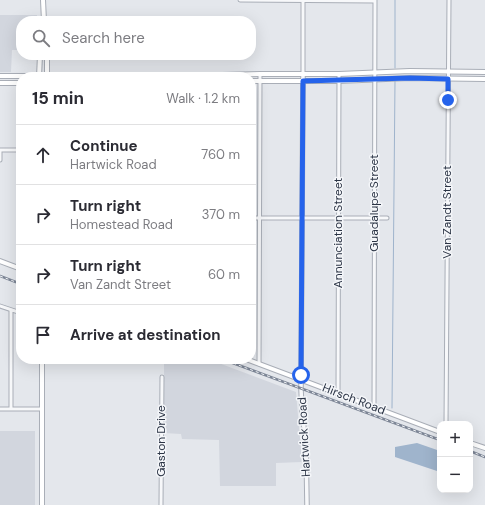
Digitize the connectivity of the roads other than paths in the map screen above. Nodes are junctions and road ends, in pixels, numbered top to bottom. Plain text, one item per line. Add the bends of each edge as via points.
1 (43, 0) edge
2 (240, 0) edge
3 (246, 0) edge
4 (269, 0) edge
5 (303, 0) edge
6 (338, 0) edge
7 (375, 0) edge
8 (449, 0) edge
9 (43, 16) edge
10 (40, 60) edge
11 (47, 60) edge
12 (410, 71) junction
13 (448, 71) junction
14 (39, 72) edge
15 (47, 72) edge
16 (374, 72) junction
17 (485, 72) edge
18 (256, 74) edge
19 (260, 74) junction
20 (303, 74) junction
21 (338, 74) junction
22 (0, 76) edge
23 (16, 76) edge
24 (410, 78) junction
25 (374, 79) junction
26 (448, 79) junction
27 (485, 79) edge
28 (256, 81) edge
29 (261, 81) junction
30 (303, 81) junction
31 (338, 81) junction
32 (0, 83) edge
33 (16, 83) edge
34 (0, 150) edge
35 (16, 150) edge
36 (0, 160) edge
37 (259, 218) junction
38 (302, 218) junction
39 (338, 218) junction
40 (374, 218) junction
41 (387, 218) dead end
42 (0, 261) edge
43 (16, 267) edge
44 (0, 306) edge
45 (11, 310) junction
46 (16, 312) edge
47 (256, 363) edge
48 (42, 364) edge
49 (259, 364) junction
50 (162, 377) dead end
51 (301, 379) junction
52 (338, 393) junction
53 (374, 407) junction
54 (0, 409) edge
55 (11, 409) junction
56 (42, 410) junction
57 (446, 421) edge
58 (437, 431) edge
59 (473, 444) edge
60 (485, 448) edge
61 (42, 505) edge
62 (161, 505) edge
63 (307, 505) edge

1 - 9 main road
2 - 3 street
3 - 4 street
4 - 5 street
5 - 6 street
5 - 20 street
6 - 7 street
7 - 16 street, Guadalupe Street
8 - 13 street, Van Zandt Street
10 - 14 main road
11 - 15 main road
12 - 13 main road
12 - 16 main road
12 - 24 main road
13 - 17 main road
13 - 26 street, Van Zandt Street
16 - 21 main road
16 - 25 street, Guadalupe Street
18 - 19 main road
19 - 20 main road
19 - 29 street
20 - 21 main road
20 - 30 street, Hartwick Road
21 - 31 street, Annunciation Street
22 - 23 main road
24 - 25 main road
24 - 26 main road
25 - 31 main road
25 - 40 street, Guadalupe Street
26 - 27 main road
26 - 57 street, Van Zandt Street
28 - 29 main road
29 - 30 main road
29 - 37 street
30 - 31 main road
30 - 38 street, Hartwick Road
31 - 39 street, Annunciation Street
32 - 33 main road
34 - 35 street
34 - 36 street
37 - 38 street
37 - 49 street
38 - 39 street
38 - 51 street, Hartwick Road
39 - 40 street
39 - 52 street, Annunciation Street
40 - 41 street
40 - 53 street, Guadalupe Street
42 - 43 main road
44 - 45 street
45 - 46 street
45 - 55 street
47 - 49 main road, Hirsch Road
48 - 56 main road
49 - 51 main road, Hirsch Road
50 - 62 street, Gaston Drive
51 - 52 main road, Hirsch Road
51 - 63 street, Hartwick Road
52 - 53 main road, Hirsch Road
53 - 58 main road, Hirsch Road
54 - 55 street
55 - 56 street
56 - 61 main road
59 - 60 main road

